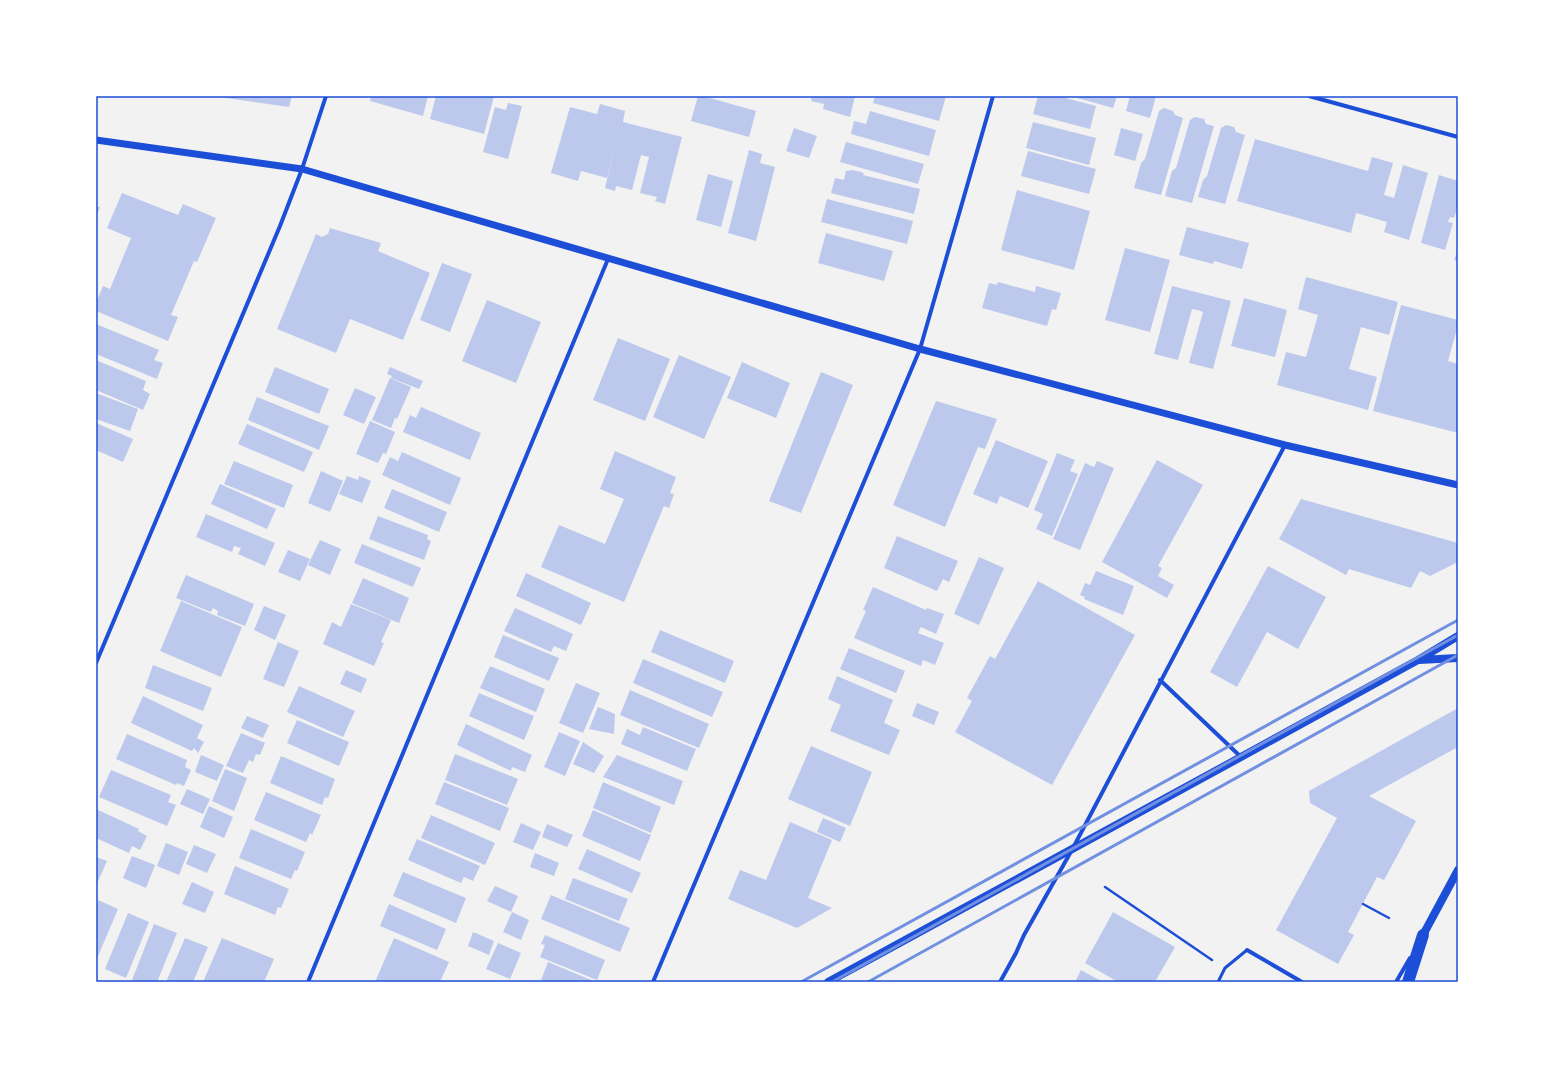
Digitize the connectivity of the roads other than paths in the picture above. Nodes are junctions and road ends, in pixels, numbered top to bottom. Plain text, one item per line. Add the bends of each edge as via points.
1 (326, 96) edge
2 (993, 96) edge
3 (1309, 96) edge
4 (1458, 137) edge
5 (96, 140) edge
6 (302, 169) junction
7 (608, 259) junction
8 (920, 349) junction
9 (1285, 445) junction
10 (1458, 485) edge
11 (1458, 636) edge
12 (1458, 658) edge
13 (1418, 660) junction
14 (96, 664) edge
15 (1160, 680) junction
16 (1241, 757) junction
17 (1073, 848) junction
18 (1458, 870) edge
19 (1423, 935) junction
20 (1247, 950) joint
21 (308, 982) edge
22 (654, 982) edge
23 (828, 982) edge
24 (1000, 982) edge
25 (1218, 982) edge
26 (1302, 982) edge
27 (1396, 982) edge
28 (1408, 982) edge

1 - 6 street
2 - 8 street
3 - 4 street
5 - 6 street
6 - 7 street
6 - 14 street
7 - 8 street
7 - 21 street
8 - 9 street
8 - 22 street
9 - 10 street
9 - 15 street
11 - 13 main road
12 - 13 main road
13 - 16 main road
15 - 16 street
15 - 17 street
16 - 17 main road
17 - 23 main road
17 - 24 street
18 - 19 main road
19 - 27 street
19 - 28 highway
20 - 25 lane via 1225,968
20 - 26 street

